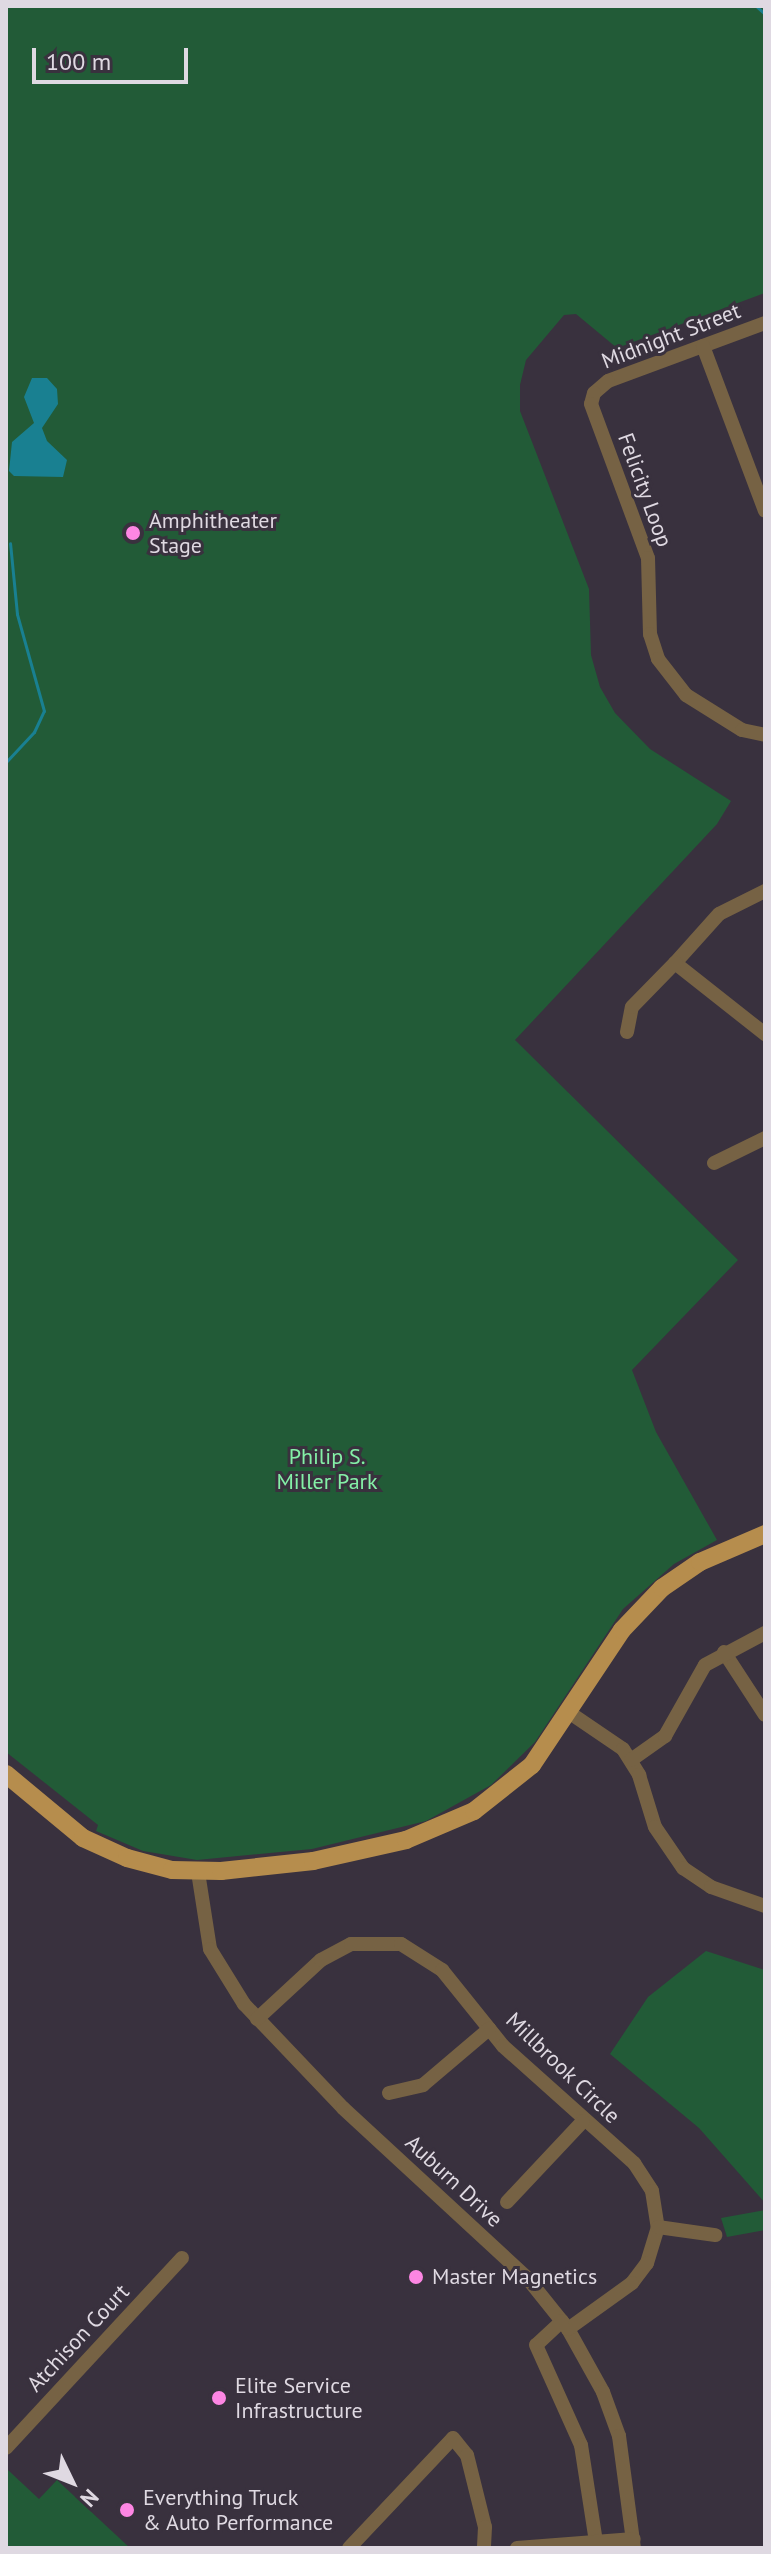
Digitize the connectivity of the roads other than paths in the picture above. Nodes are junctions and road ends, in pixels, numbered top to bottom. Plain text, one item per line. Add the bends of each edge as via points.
1 (765, 323) edge
2 (703, 346) junction
3 (594, 393) joint
4 (765, 511) edge
5 (765, 735) edge
6 (765, 891) edge
7 (675, 963) junction
8 (627, 1032) dead end
9 (765, 1034) edge
10 (765, 1138) edge
11 (714, 1163) dead end
12 (765, 1534) edge
13 (765, 1633) edge
14 (724, 1652) junction
15 (570, 1713) junction
16 (765, 1715) edge
17 (631, 1760) junction
18 (6, 1774) edge
19 (198, 1872) junction
20 (765, 1906) edge
21 (257, 2019) junction
22 (489, 2029) junction
23 (389, 2093) dead end
24 (583, 2121) junction
25 (507, 2202) dead end
26 (658, 2227) junction
27 (715, 2235) dead end
28 (182, 2258) dead end
29 (565, 2325) junction
30 (6, 2448) edge
31 (634, 2544) edge
32 (597, 2545) edge
33 (349, 2548) edge
34 (484, 2548) edge
35 (517, 2548) edge

1 - 2 street, Midnight Street
2 - 3 street, Midnight Street via 608,381
2 - 4 street
3 - 5 street, Felicity Loop via 592,409 648,558 650,634 658,659 694,701 742,730
6 - 7 street via 727,908
7 - 8 street via 632,1007
7 - 9 street
10 - 11 street
12 - 15 main road via 700,1562 647,1601 612,1642
13 - 14 street
14 - 16 street
14 - 17 street via 691,1681 665,1736
15 - 17 street via 609,1736
15 - 19 main road via 516,1780 441,1827 313,1861
17 - 20 street via 655,1827 677,1862 711,1887
18 - 19 main road via 90,1841 140,1863
19 - 21 street, Auburn Drive via 213,1957
21 - 22 street, Millbrook Circle via 332,1952 375,1941 401,1944 433,1961
21 - 29 street, Auburn Drive via 343,2108 528,2279
22 - 23 street via 423,2085
22 - 24 street, Millbrook Circle
24 - 25 street
24 - 26 street, Millbrook Circle via 641,2173 655,2203
26 - 27 street
26 - 29 street via 652,2253 632,2283
28 - 30 street, Atchison Court
29 - 31 street, Auburn Drive via 614,2420 628,2477
29 - 32 street via 536,2345 581,2445
31 - 32 street
32 - 35 street
33 - 34 street via 453,2438 467,2455 485,2527

